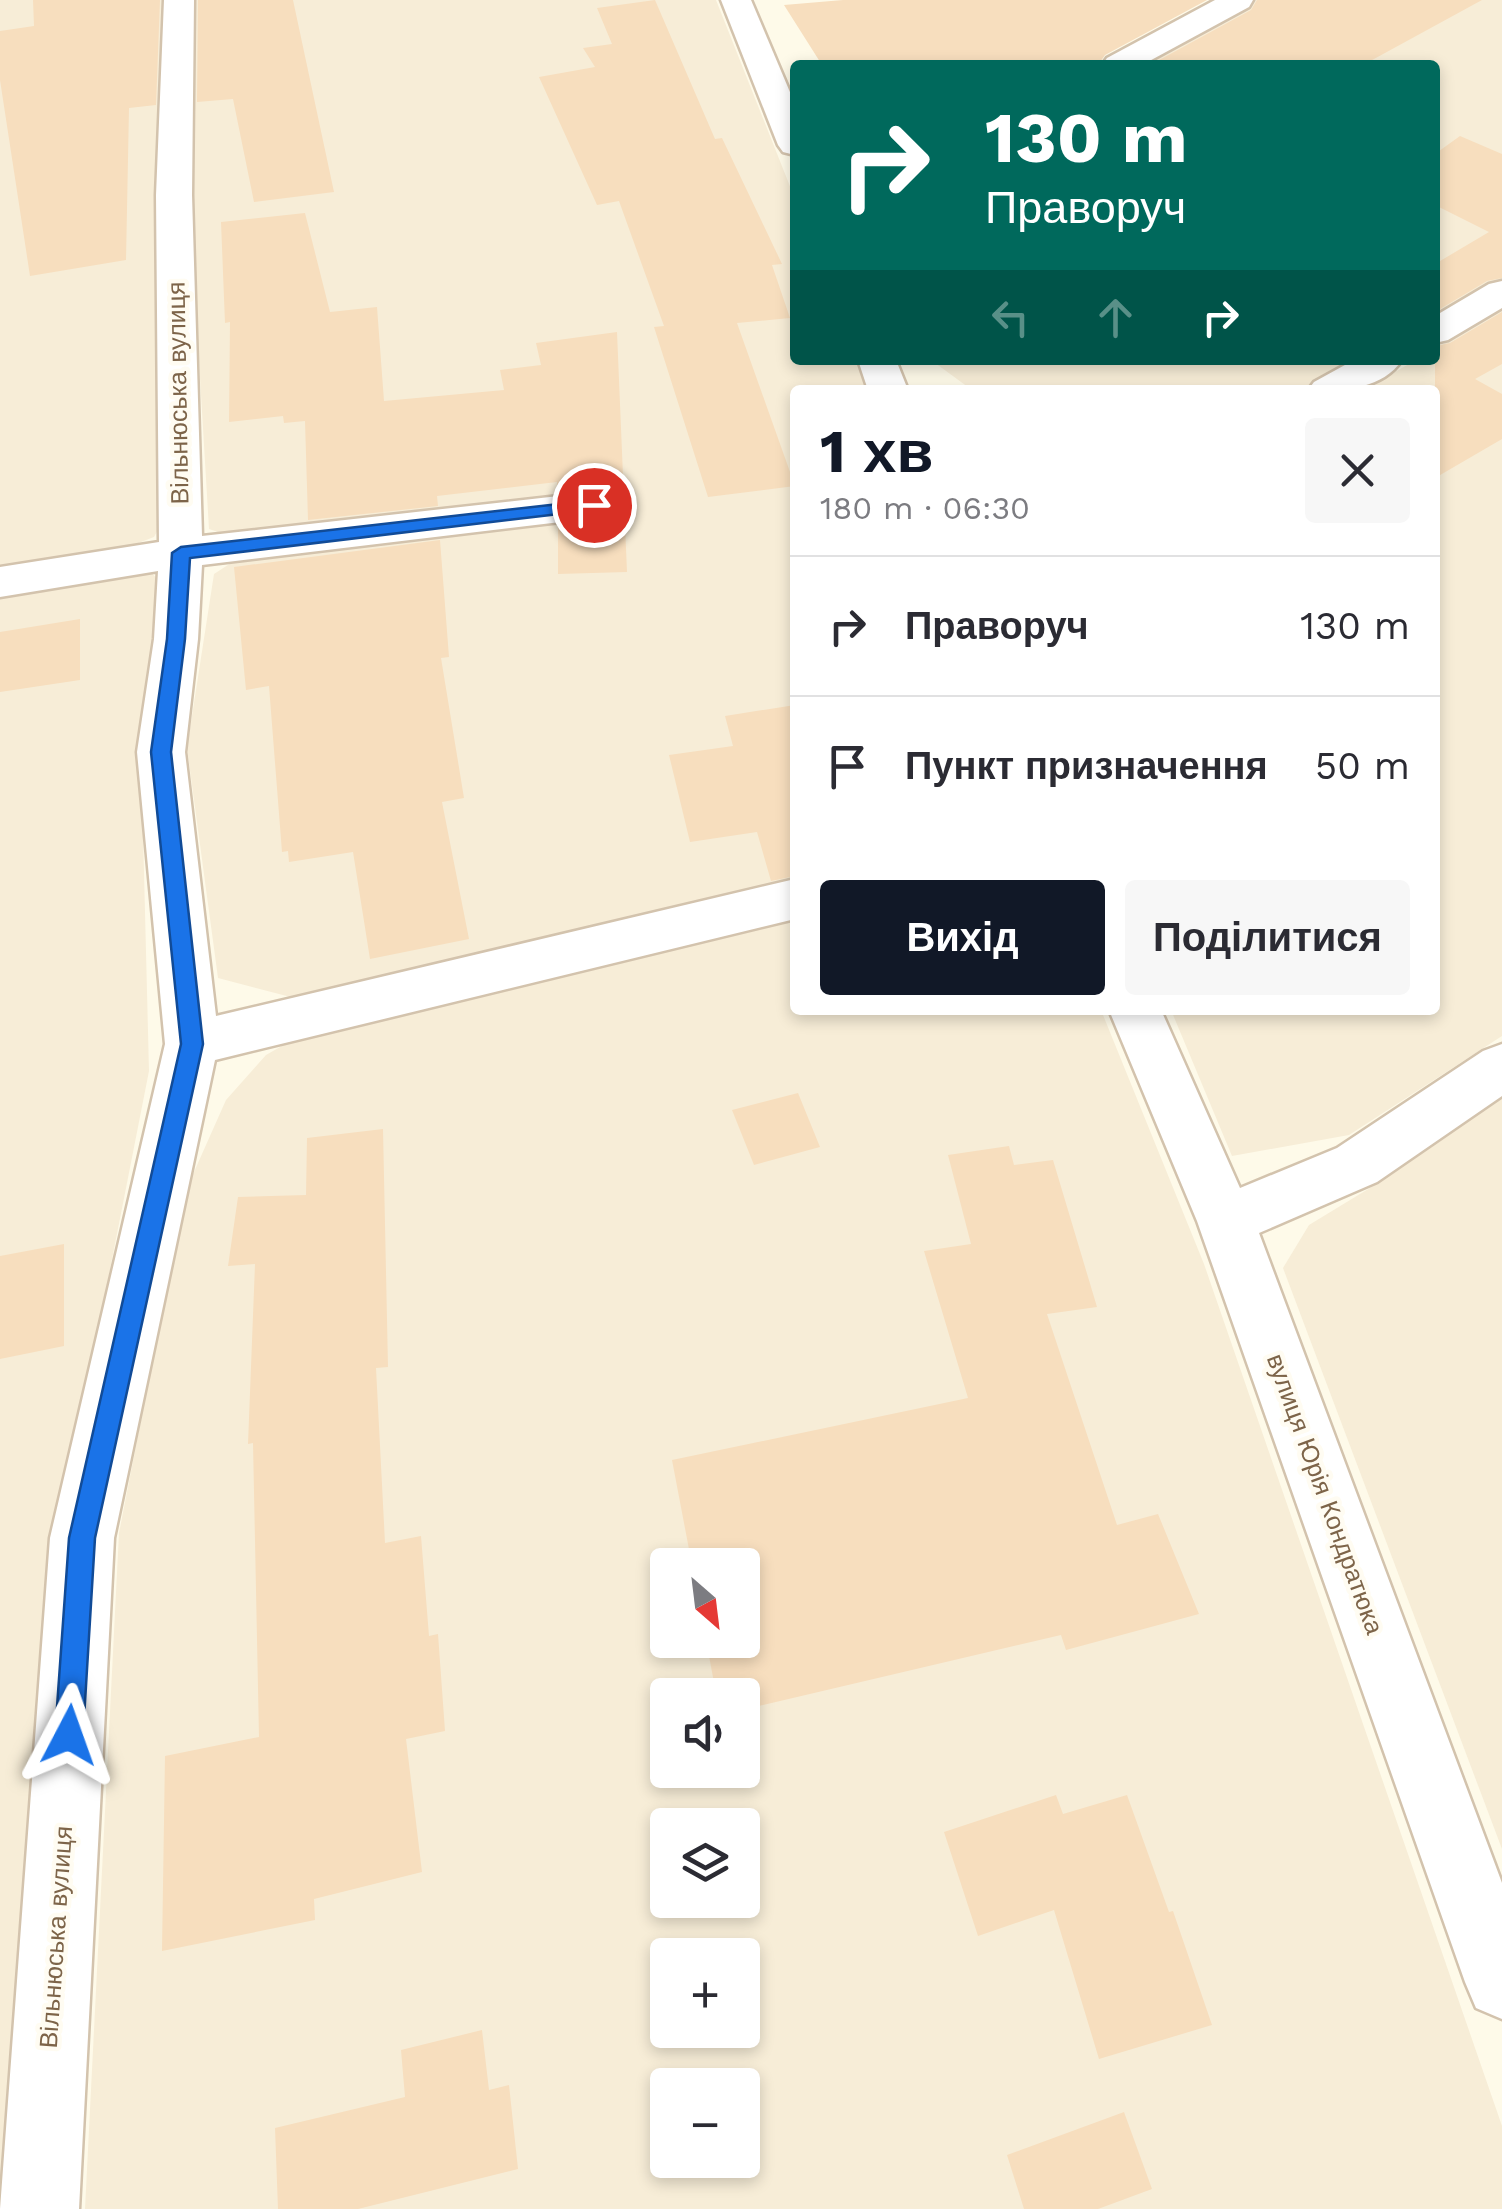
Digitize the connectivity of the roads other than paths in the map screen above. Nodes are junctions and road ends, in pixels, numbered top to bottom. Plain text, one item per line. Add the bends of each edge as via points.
1 (178, 0) edge
2 (736, 0) edge
3 (1238, 0) edge
4 (1127, 60) edge
5 (790, 134) edge
6 (1502, 292) edge
7 (1440, 329) edge
8 (1375, 365) edge
9 (1337, 385) edge
10 (594, 505) dead end
11 (181, 553) junction
12 (0, 582) edge
13 (790, 900) edge
14 (1137, 1015) edge
15 (192, 1044) junction
16 (1502, 1067) edge
17 (1226, 1221) junction
18 (1502, 1982) edge
19 (39, 2209) edge

1 - 11 street, Вільнюська вулиця via 174,196
2 - 5 street
3 - 4 street
6 - 7 street
8 - 9 street
10 - 11 street
11 - 12 street
11 - 15 street, Вільнюська вулиця via 161,752
13 - 15 street
14 - 17 street, вулиця Юрія Кондратюка
15 - 19 street, Вільнюська вулиця via 82,1538
16 - 17 street via 1357,1164
17 - 18 street, вулиця Юрія Кондратюка

